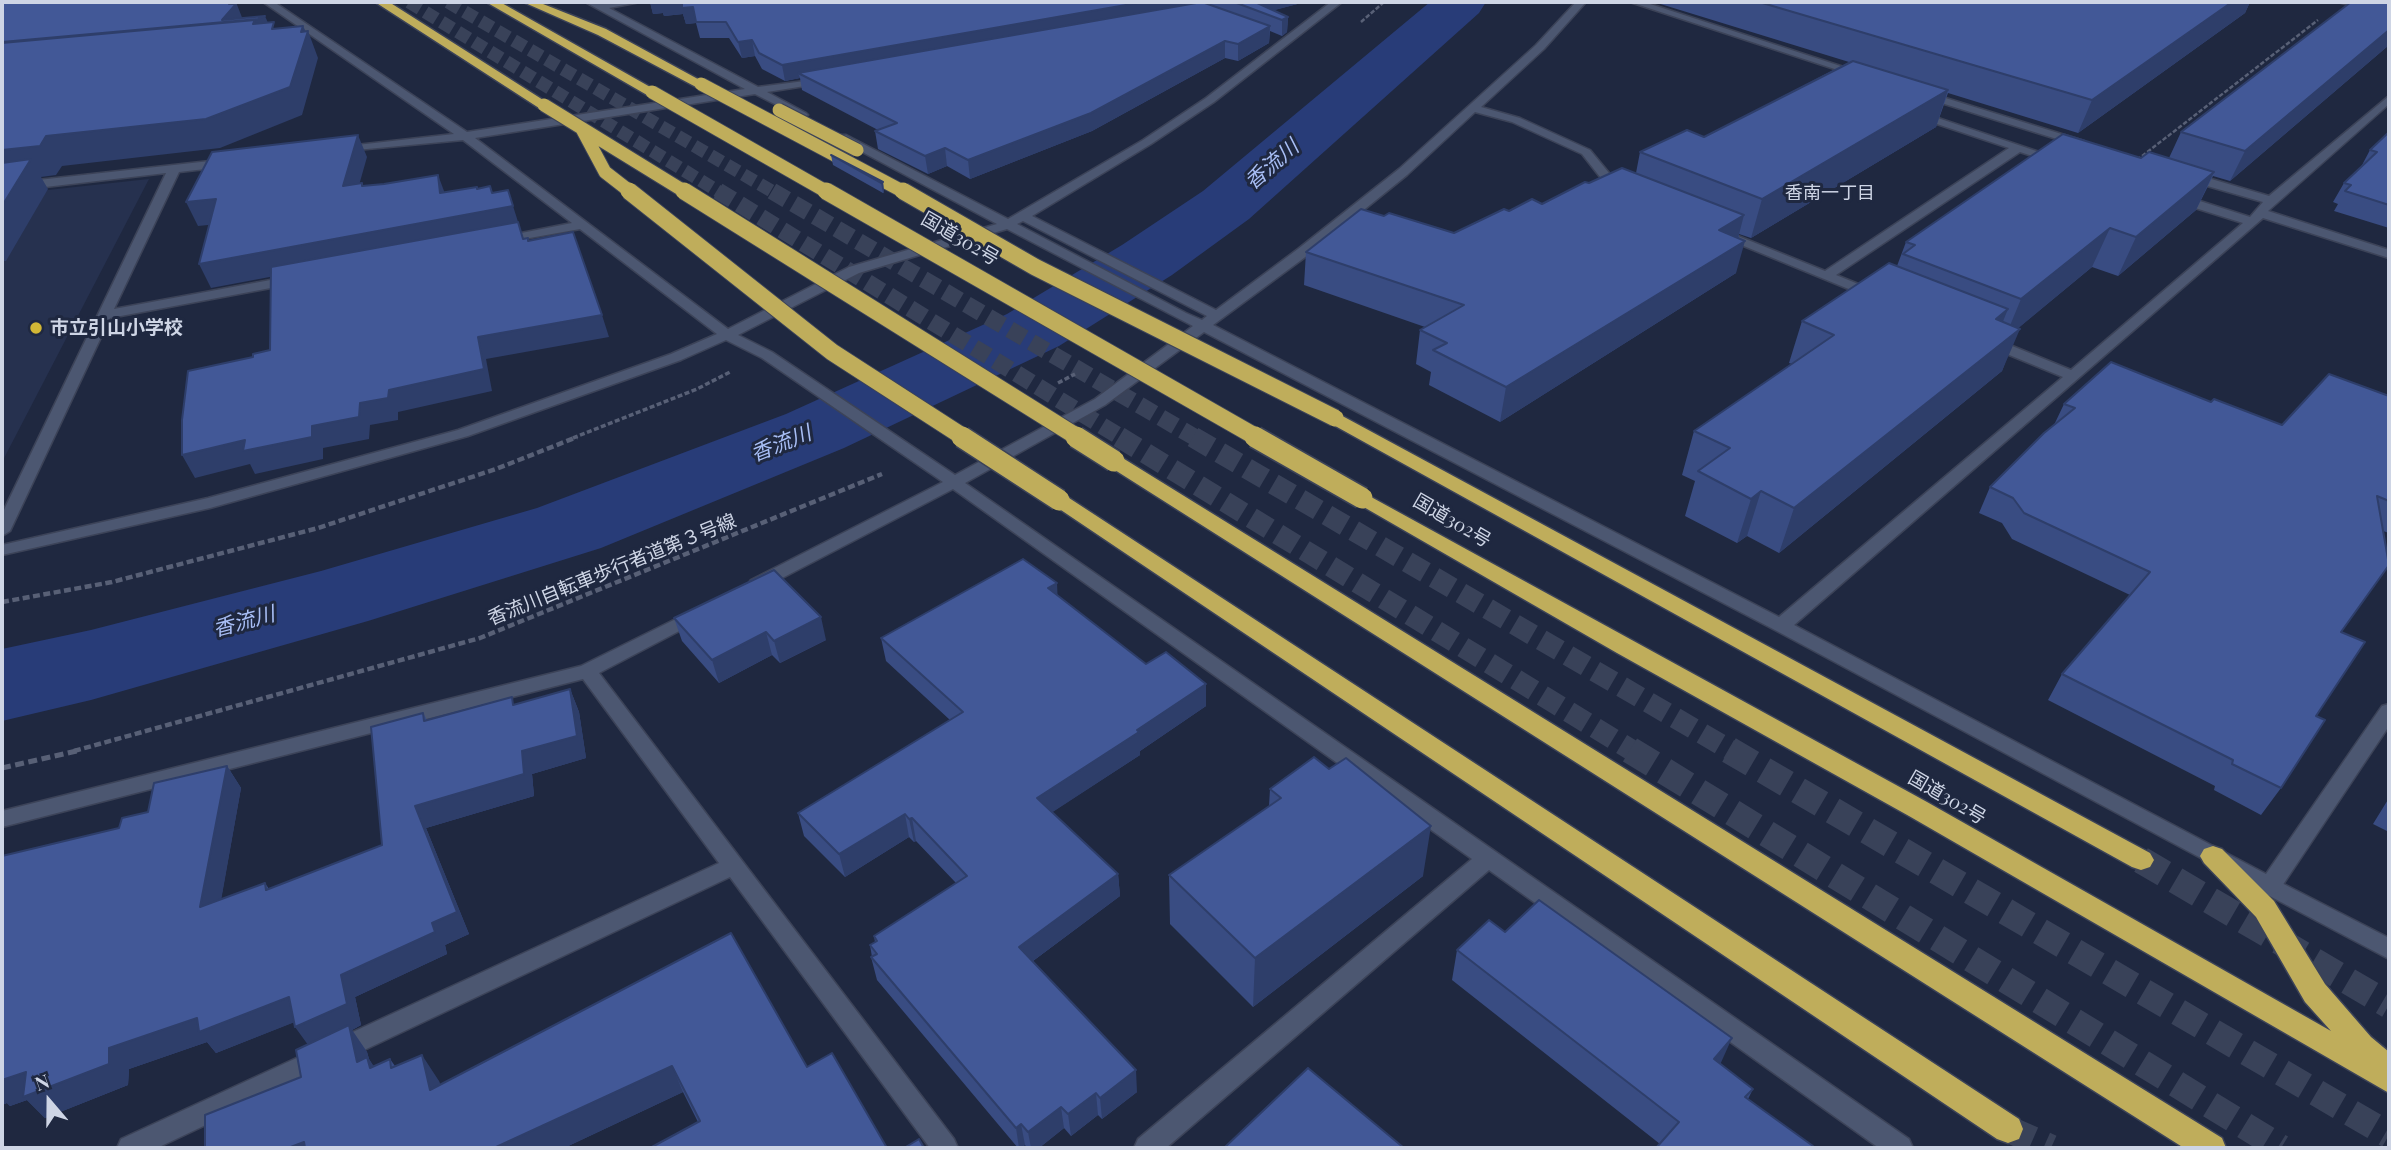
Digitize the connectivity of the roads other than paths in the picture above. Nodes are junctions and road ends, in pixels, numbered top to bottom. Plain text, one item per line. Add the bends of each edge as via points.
1 (268, 2) edge
2 (381, 2) edge
3 (492, 2) edge
4 (529, 2) edge
5 (635, 2) edge
6 (1337, 2) edge
7 (1581, 2) edge
8 (1635, 2) edge
9 (2343, 2) edge
10 (595, 4) edge
11 (2389, 13) edge
12 (835, 78) edge
13 (1876, 79) edge
14 (1914, 91) edge
15 (758, 92) junction
16 (2389, 99) edge
17 (1475, 109) junction
18 (1904, 110) edge
19 (582, 128) junction
20 (465, 136) junction
21 (2019, 147) junction
22 (2096, 148) edge
23 (326, 152) edge
24 (2136, 160) edge
25 (243, 161) edge
26 (2071, 164) edge
27 (174, 169) junction
28 (2, 188) edge
29 (2162, 194) edge
30 (1629, 197) edge
31 (2271, 201) junction
32 (1023, 216) junction
33 (2256, 218) junction
34 (582, 225) junction
35 (1007, 225) junction
36 (1715, 232) edge
37 (487, 243) edge
38 (2389, 254) edge
39 (310, 276) edge
40 (1826, 276) junction
41 (1888, 301) edge
42 (106, 315) junction
43 (1211, 321) junction
44 (726, 334) junction
45 (1975, 336) edge
46 (2074, 376) junction
47 (953, 483) junction
48 (2, 531) edge
49 (2, 550) edge
50 (746, 589) edge
51 (709, 608) edge
52 (1781, 626) junction
53 (587, 671) junction
54 (2389, 711) edge
55 (2, 819) edge
56 (2213, 856) junction
57 (1487, 859) junction
58 (2141, 860) tunnel mouth
59 (733, 866) junction
60 (2270, 886) junction
61 (2389, 949) edge
62 (2389, 1071) edge
63 (2389, 1080) edge
64 (2008, 1129) tunnel mouth
65 (130, 1148) edge
66 (945, 1148) edge
67 (1147, 1148) edge
68 (1900, 1148) edge
69 (2211, 1148) edge

1 - 20 street via 305,32
2 - 19 highway, bridge
3 - 63 highway, 国道302号, bridge
4 - 58 highway, bridge via 602,32 871,173 1035,267 1335,418
5 - 10 street
6 - 32 street via 1277,40 1210,100
7 - 17 street
8 - 13 street
9 - 11 street
10 - 15 street
12 - 15 street
14 - 22 street
15 - 20 street
15 - 35 street
16 - 31 street
17 - 30 street via 1516,120 1586,152 1613,179 1617,192
17 - 43 street via 1393,180
18 - 21 street
19 - 64 highway, bridge via 604,172 832,352
19 - 69 highway, bridge
20 - 23 street
20 - 34 street
21 - 26 street
21 - 40 street
24 - 31 street
25 - 27 street
27 - 28 street
27 - 42 street
29 - 33 street
31 - 33 street
32 - 35 street
32 - 43 street via 1198,306
33 - 38 street
33 - 46 street
34 - 37 street
34 - 44 street
35 - 43 street via 1181,316
35 - 44 street via 854,270
36 - 40 street
39 - 42 street
40 - 41 street
42 - 48 street
43 - 47 street via 1100,402
43 - 52 street
44 - 47 street via 773,359
44 - 49 street via 463,433 210,503
45 - 46 street
46 - 52 street
47 - 50 street
47 - 57 street
51 - 53 street
52 - 56 street
53 - 55 street
53 - 59 street
54 - 60 street
56 - 60 street
56 - 62 highway via 2265,909 2315,993
57 - 67 street
57 - 68 street
59 - 65 street
59 - 66 street
60 - 61 street

